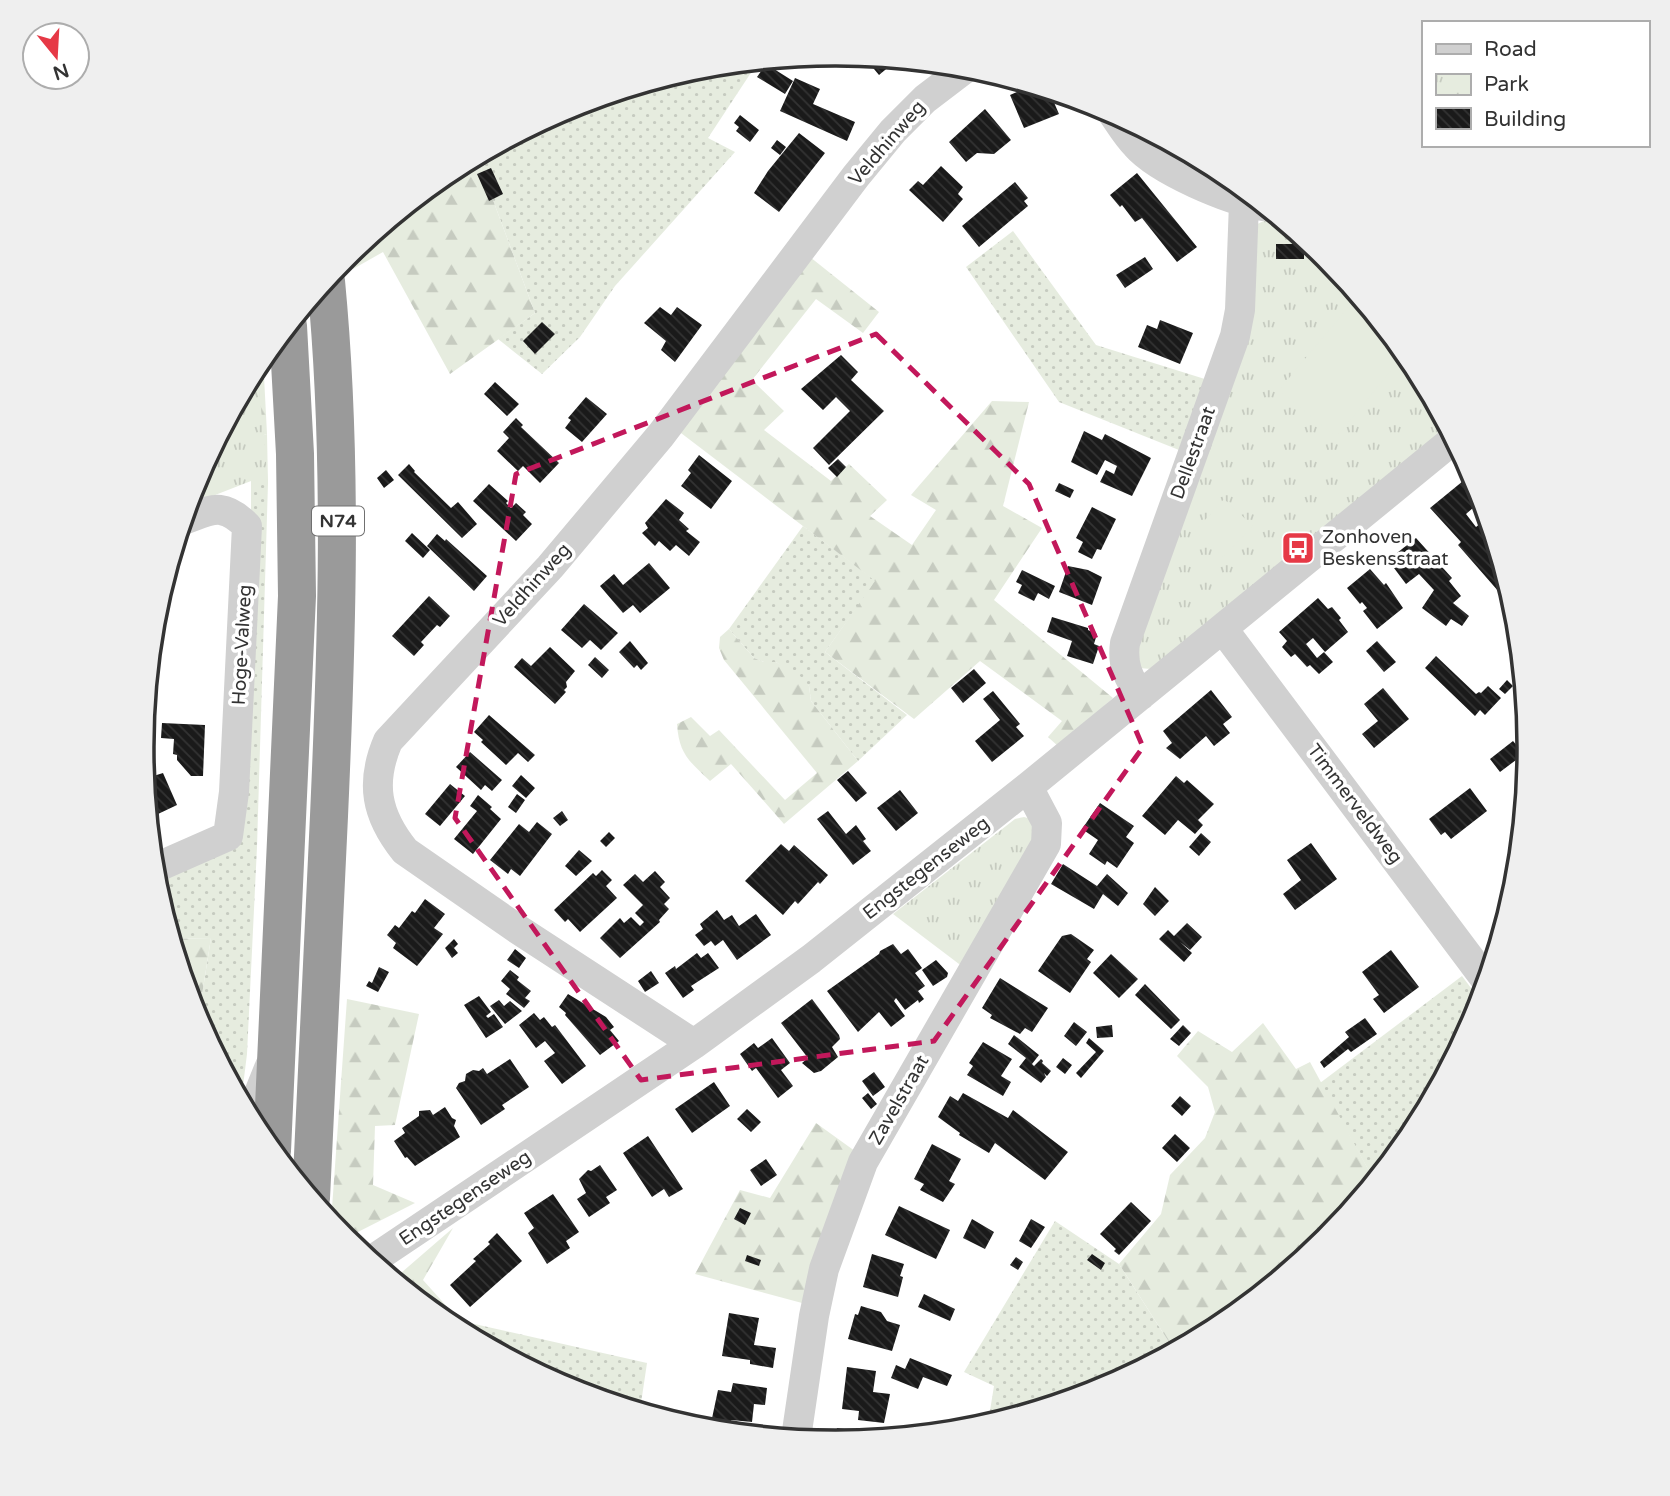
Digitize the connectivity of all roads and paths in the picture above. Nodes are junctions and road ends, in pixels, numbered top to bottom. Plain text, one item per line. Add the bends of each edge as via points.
1 (953, 77) edge
2 (1127, 133) edge
3 (1235, 197) edge
4 (1253, 210) edge
5 (327, 295) edge
6 (289, 340) edge
7 (1446, 446) edge
8 (195, 516) edge
9 (1223, 629) junction
10 (1141, 695) junction
11 (1028, 787) junction
12 (164, 864) edge
13 (1479, 970) edge
14 (694, 1044) junction
15 (276, 1053) junction
16 (254, 1105) edge
17 (273, 1134) edge
18 (312, 1184) edge
19 (380, 1255) edge
20 (797, 1428) edge

1 - 14 street, Veldhinweg via 893,131 661,435 550,567 388,741 378,764 376,788 384,814 405,851
2 - 3 street, Dellestraat via 1160,166
4 - 10 street, Dellestraat via 1234,336 1125,643 1125,666
5 - 18 highway, N74 via 339,534
6 - 15 highway, N74 via 297,596
7 - 9 street, Engstegenseweg
8 - 12 street, Hoge-Valweg via 217,508 235,514 247,526 234,792 228,836
9 - 10 street, Engstegenseweg
9 - 13 street, Timmerveldweg
10 - 11 street, Engstegenseweg
11 - 14 street, Engstegenseweg via 821,951
11 - 20 street, Zavelstraat via 1047,823 1046,844 863,1163 824,1269
14 - 19 street, Engstegenseweg
15 - 16 street
15 - 17 highway, N74

